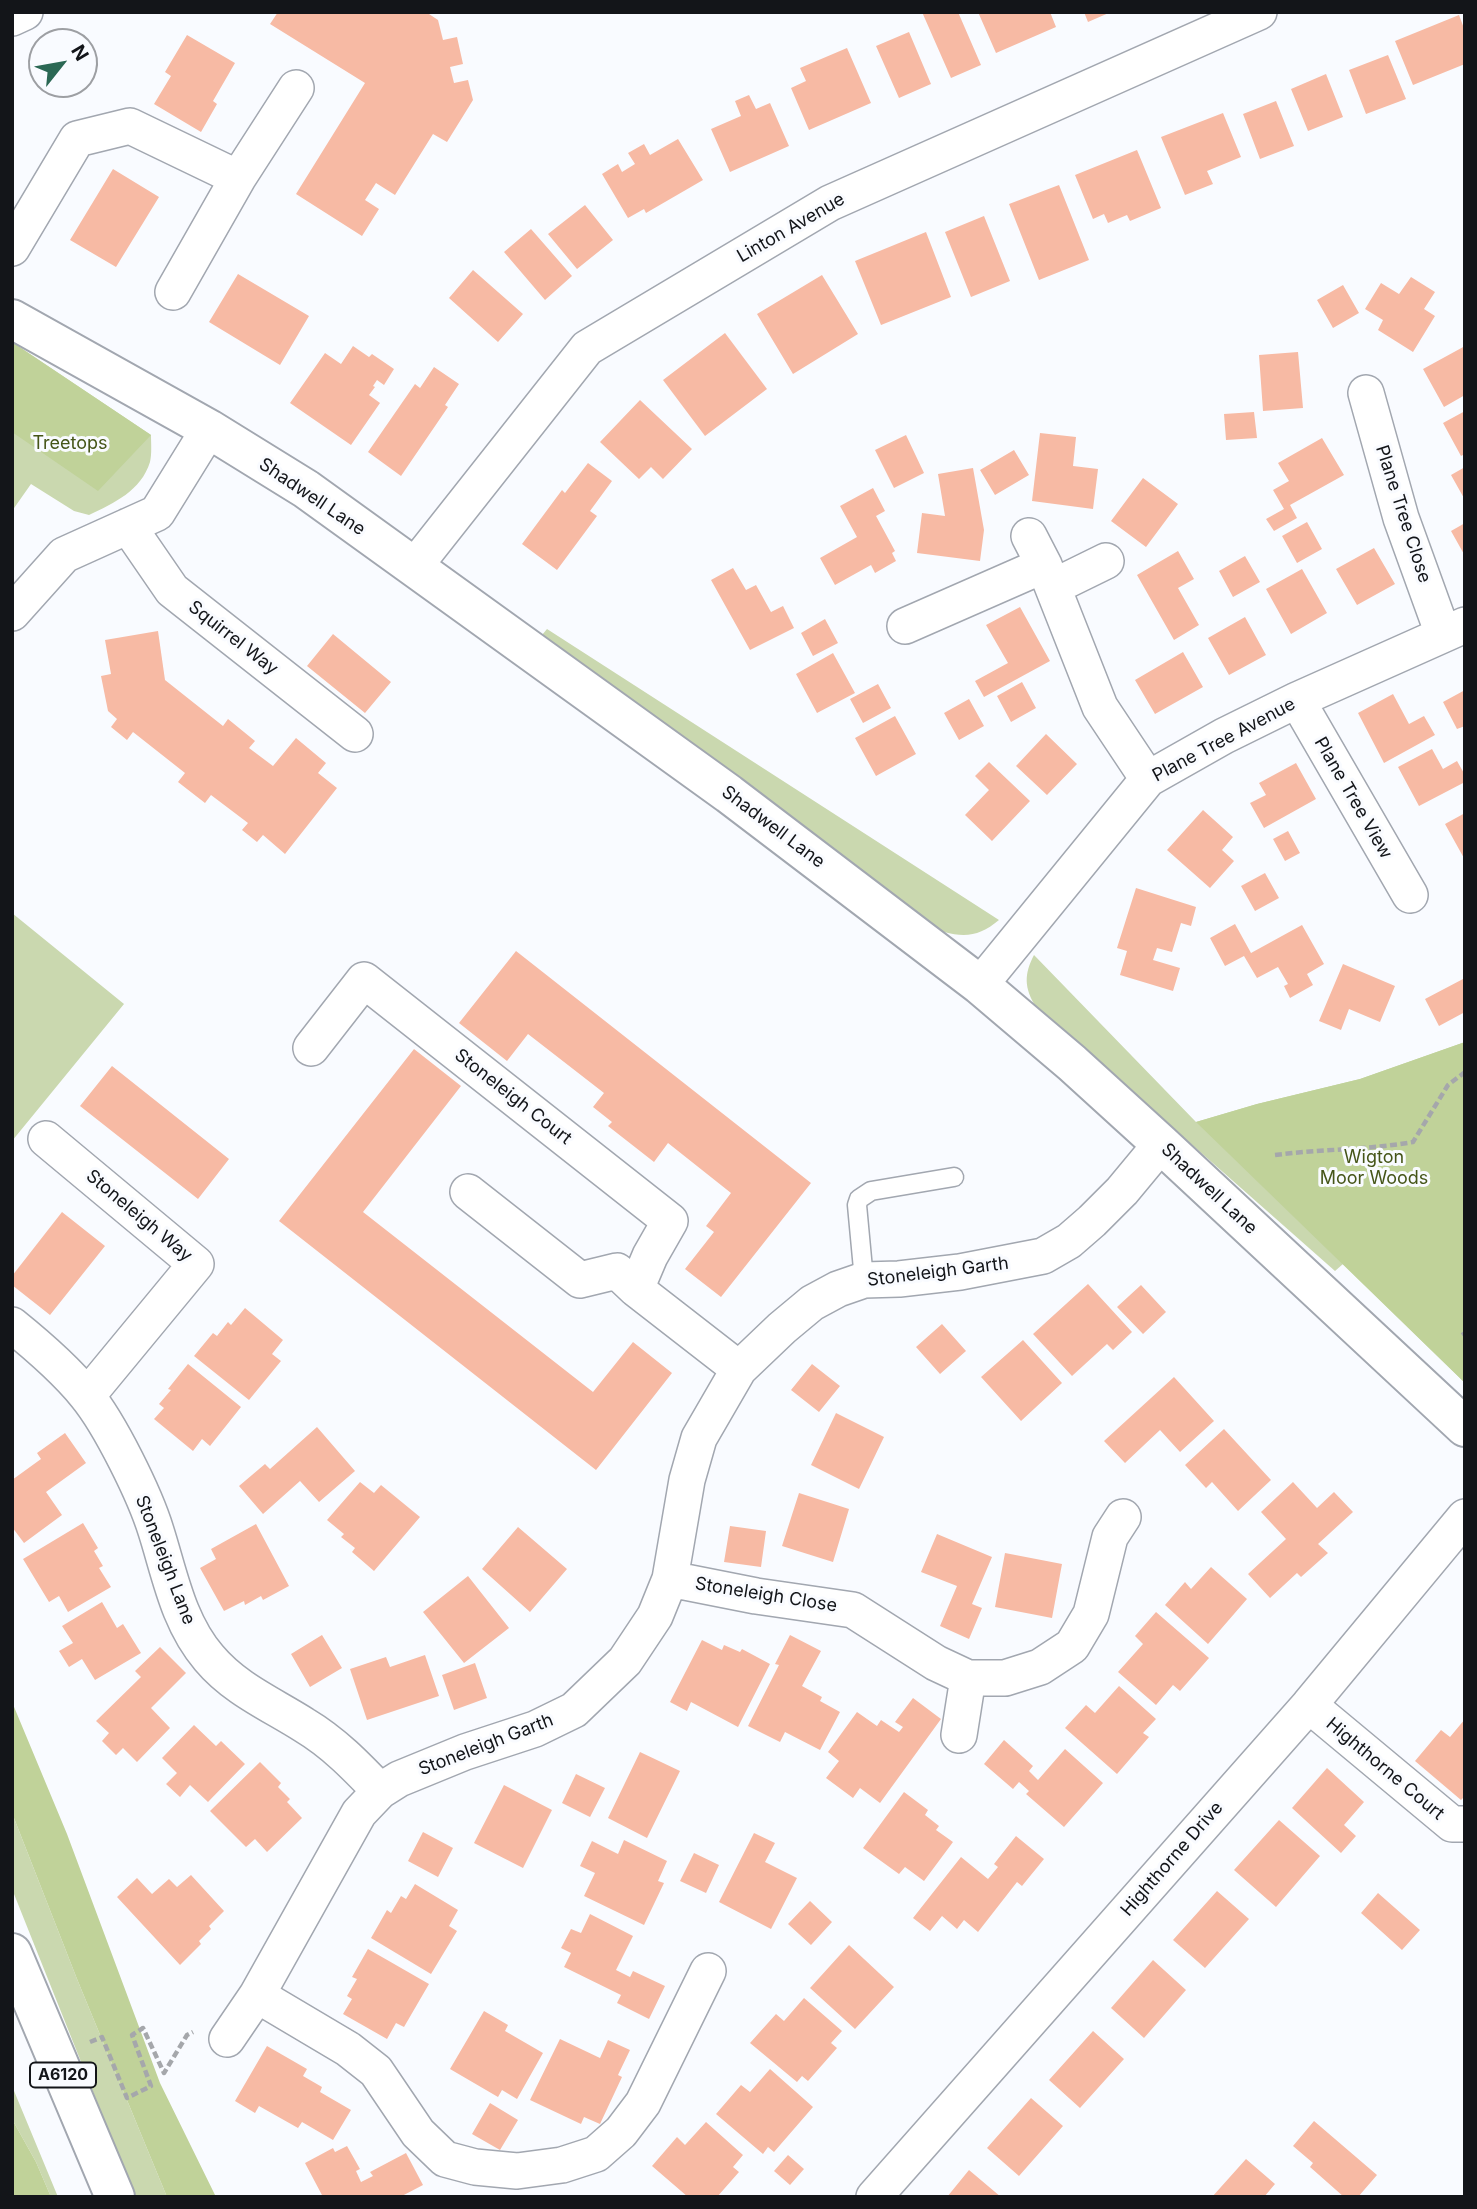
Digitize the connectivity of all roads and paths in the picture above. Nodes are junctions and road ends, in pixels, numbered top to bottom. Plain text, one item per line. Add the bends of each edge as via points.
1 (25, 12) edge
2 (1259, 12) edge
3 (12, 18) edge
4 (296, 88) dead end
5 (237, 178) junction
6 (12, 248) edge
7 (173, 292) dead end
8 (12, 318) edge
9 (1366, 393) dead end
10 (209, 429) junction
11 (128, 526) junction
12 (1106, 561) dead end
13 (1042, 563) junction
14 (414, 567) junction
15 (12, 613) edge
16 (905, 626) dead end
17 (1454, 629) edge
18 (1297, 700) junction
19 (355, 734) dead end
20 (1148, 779) junction
21 (1410, 895) dead end
22 (980, 985) junction
23 (311, 1048) dead end
24 (1465, 1072) edge
25 (46, 1139) dead end
26 (1161, 1144) junction
27 (1275, 1155) dead end
28 (954, 1177) dead end
29 (468, 1192) dead end
30 (864, 1280) junction
31 (636, 1289) junction
32 (12, 1325) edge
33 (739, 1369) junction
34 (87, 1396) junction
35 (1465, 1427) edge
36 (1123, 1517) dead end
37 (1465, 1517) edge
38 (670, 1579) junction
39 (968, 1678) junction
40 (1309, 1705) junction
41 (959, 1735) dead end
42 (380, 1791) junction
43 (1465, 1824) edge
44 (12, 1953) edge
45 (708, 1971) dead end
46 (257, 1995) junction
47 (213, 2034) joint
48 (90, 2042) dead end
49 (504, 2184) edge
50 (115, 2197) edge
51 (874, 2197) edge

1 - 3 street
2 - 14 street, Linton Avenue via 830,203 587,348
4 - 5 street
5 - 6 street via 130,126 77,139
5 - 7 street
8 - 10 main road, Shadwell Lane
9 - 17 street, Plane Tree Close via 1401,518
10 - 11 street via 157,513
10 - 14 main road, Shadwell Lane via 306,489
11 - 15 street via 64,555
11 - 19 street, Squirrel Way via 172,590
12 - 13 street
13 - 16 street
13 - 20 street via 1100,707
14 - 22 main road, Shadwell Lane via 729,794
17 - 18 street, Plane Tree Avenue
18 - 20 street, Plane Tree Avenue
18 - 21 street, Plane Tree View
20 - 22 street, Plane Tree Avenue
22 - 26 main road, Shadwell Lane
23 - 31 street, Stoneleigh Court via 364,980 670,1221
24 - 27 path via 1448,1085 1413,1142 1377,1149
25 - 34 street, Stoneleigh Way via 197,1264
26 - 30 street, Stoneleigh Garth via 1092,1220 1043,1256 960,1272
26 - 35 main road, Shadwell Lane
28 - 30 lane via 871,1191 859,1199
29 - 31 street via 580,1280 617,1272
30 - 33 street, Stoneleigh Garth via 812,1303
31 - 33 street
32 - 34 street, Stoneleigh Lane
33 - 38 street, Stoneleigh Garth via 699,1438
34 - 42 street, Stoneleigh Lane via 140,1492 172,1588 208,1658 238,1686 343,1752
36 - 39 street, Stoneleigh Close via 1110,1537 1091,1614 1072,1646 1040,1667 1005,1678
37 - 40 street, Highthorne Drive
38 - 39 street, Stoneleigh Close via 853,1610
38 - 42 street, Stoneleigh Garth via 655,1616 625,1661 574,1710 535,1729 423,1768
39 - 41 street
40 - 43 street, Highthorne Court via 1452,1824
40 - 51 street, Highthorne Drive
42 - 46 street, Stoneleigh Garth via 359,1813
44 - 50 main road, A6120
45 - 49 street via 643,2103 621,2132 596,2154
46 - 47 street, Stoneleigh Garth
46 - 49 street via 376,2071 418,2133 445,2159 475,2167
47 - 48 path via 187,2035 164,2073 144,2028 132,2035 151,2085 127,2098 102,2037

